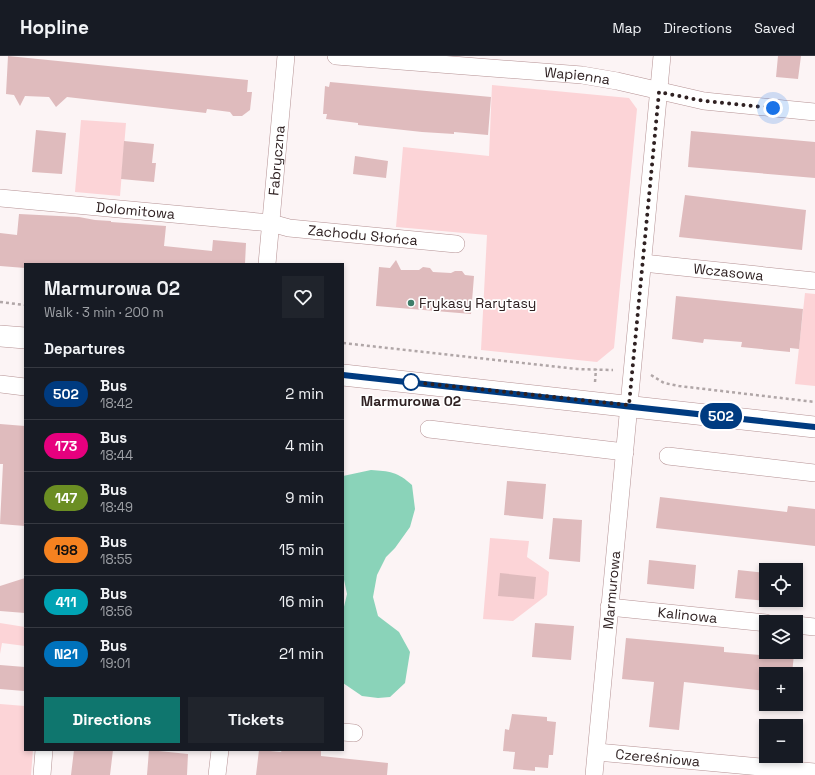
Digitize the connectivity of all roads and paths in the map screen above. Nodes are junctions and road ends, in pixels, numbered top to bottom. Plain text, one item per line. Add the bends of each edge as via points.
1 (286, 56) edge
2 (336, 56) edge
3 (662, 56) edge
4 (659, 92) junction
5 (815, 112) edge
6 (0, 198) edge
7 (271, 224) junction
8 (456, 244) dead end
9 (267, 263) edge
10 (643, 263) junction
11 (815, 281) edge
12 (0, 302) edge
13 (24, 305) edge
14 (0, 336) edge
15 (24, 338) edge
16 (344, 343) edge
17 (615, 370) dead end
18 (649, 373) dead end
19 (344, 375) edge
20 (0, 384) edge
21 (24, 387) edge
22 (815, 402) edge
23 (629, 405) junction
24 (815, 427) edge
25 (429, 429) dead end
26 (625, 452) junction
27 (668, 456) dead end
28 (815, 473) edge
29 (609, 607) junction
30 (759, 622) edge
31 (803, 626) edge
32 (815, 627) edge
33 (44, 751) edge
34 (220, 751) edge
35 (596, 752) junction
36 (815, 772) edge
37 (42, 775) edge
38 (217, 775) edge
39 (594, 775) edge

1 - 7 street, Fabryczna
2 - 4 street, Wapienna via 582,75 617,80
3 - 4 street, Marmurowa
4 - 5 street, Wapienna via 704,101
4 - 10 street, Marmurowa
6 - 7 street, Dolomitowa
7 - 8 street, Zachodu Słońca via 289,228
7 - 9 street, Fabryczna
10 - 11 street, Wczasowa
10 - 23 street, Marmurowa
12 - 13 path
14 - 15 street
16 - 17 path via 577,369
18 - 22 path via 664,383 679,386
19 - 23 street
20 - 21 street
23 - 24 street
23 - 26 street, Marmurowa
25 - 26 street
26 - 29 street, Marmurowa
27 - 28 street
29 - 30 street, Kalinowa
29 - 35 street, Marmurowa
31 - 32 street
33 - 37 street
34 - 38 street
35 - 36 street, Czereśniowa
35 - 39 street, Marmurowa

